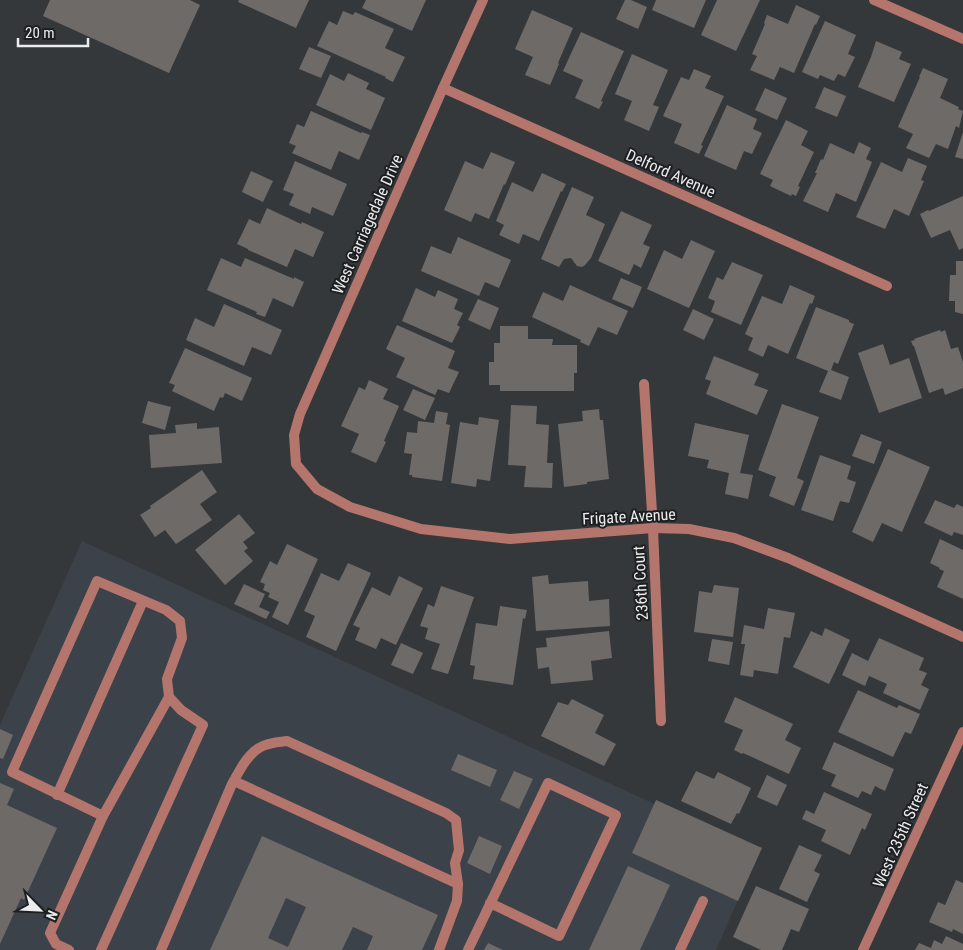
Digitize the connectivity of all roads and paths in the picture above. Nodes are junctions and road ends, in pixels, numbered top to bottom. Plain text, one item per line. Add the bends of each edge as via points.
1 (483, 0) edge
2 (874, 0) edge
3 (963, 40) edge
4 (443, 88) junction
5 (887, 286) dead end
6 (644, 384) dead end
7 (296, 464) joint
8 (653, 528) junction
9 (143, 601) junction
10 (963, 637) edge
11 (169, 697) junction
12 (661, 721) dead end
13 (963, 732) edge
14 (234, 781) junction
15 (57, 794) junction
16 (103, 816) junction
17 (458, 884) junction
18 (703, 901) dead end
19 (490, 903) junction
20 (69, 950) edge
21 (101, 950) edge
22 (161, 950) edge
23 (438, 950) edge
24 (468, 950) edge
25 (680, 950) edge
26 (863, 950) edge

1 - 4 street, West Carriagedale Drive
2 - 3 street
4 - 5 street, Delford Avenue
4 - 7 street, West Carriagedale Drive via 300,414 294,435
6 - 8 street, 236th Court
7 - 8 street, Frigate Avenue via 317,489 350,508 421,529 510,539
8 - 10 street, Frigate Avenue via 689,529 734,538 788,558
8 - 12 street, 236th Court
9 - 11 street via 166,610 180,621 182,638 166,679
9 - 15 street
9 - 15 street via 98,581 12,772
11 - 16 street
11 - 21 street via 203,725
13 - 26 street, West 235th Street
14 - 17 street
14 - 17 street via 246,760 259,747 286,741 446,813 456,820
14 - 22 street
15 - 16 street
16 - 20 street via 50,933 56,944
17 - 23 street via 457,902
18 - 25 street
19 - 19 street via 548,783 616,814 559,936
19 - 24 street

